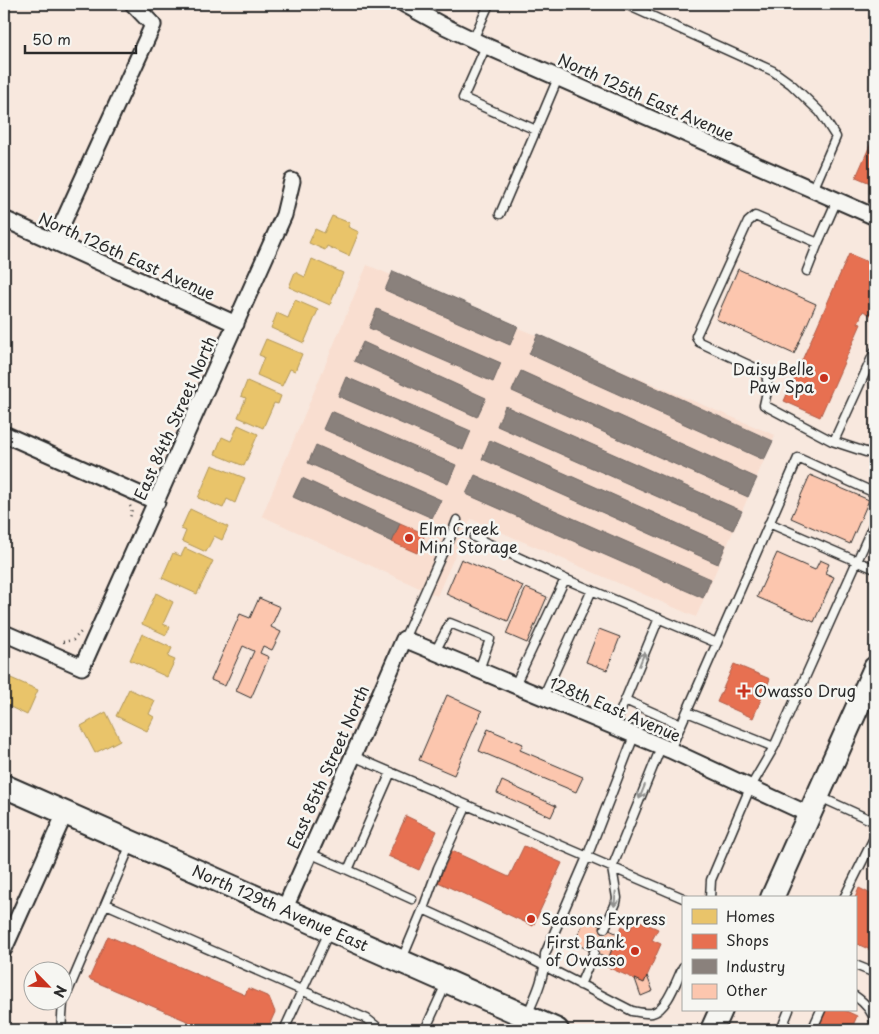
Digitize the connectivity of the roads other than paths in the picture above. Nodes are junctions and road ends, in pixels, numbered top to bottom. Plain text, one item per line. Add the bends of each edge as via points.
1 (133, 4) edge
2 (404, 4) edge
3 (489, 4) edge
4 (625, 4) edge
5 (479, 43) junction
6 (558, 78) junction
7 (536, 130) junction
8 (292, 180) dead end
9 (813, 190) junction
10 (837, 200) junction
11 (500, 214) dead end
12 (875, 217) edge
13 (4, 219) edge
14 (54, 242) junction
15 (818, 243) junction
16 (807, 271) dead end
17 (236, 324) junction
18 (875, 351) edge
19 (4, 434) edge
20 (834, 441) junction
21 (875, 455) edge
22 (875, 493) edge
23 (157, 502) junction
24 (456, 520) dead end
25 (875, 521) edge
26 (769, 523) junction
27 (474, 537) dead end
28 (857, 561) junction
29 (875, 569) edge
30 (565, 579) junction
31 (592, 590) junction
32 (659, 618) junction
33 (4, 632) edge
34 (404, 639) junction
35 (716, 643) junction
36 (435, 652) junction
37 (875, 668) edge
38 (479, 670) junction
39 (515, 685) junction
40 (543, 697) junction
41 (625, 700) junction
42 (687, 712) junction
43 (681, 725) junction
44 (614, 727) junction
45 (634, 736) junction
46 (774, 748) junction
47 (665, 749) junction
48 (354, 756) junction
49 (391, 772) junction
50 (4, 786) edge
51 (750, 788) junction
52 (467, 805) junction
53 (814, 806) junction
54 (65, 813) junction
55 (875, 822) edge
56 (875, 836) edge
57 (132, 842) junction
58 (309, 853) junction
59 (587, 857) junction
60 (612, 868) junction
61 (348, 870) junction
62 (710, 896) edge
63 (773, 896) edge
64 (845, 896) edge
65 (682, 898) edge
66 (412, 899) dead end
67 (106, 904) junction
68 (422, 909) junction
69 (284, 910) junction
70 (605, 928) dead end
71 (330, 930) junction
72 (4, 949) edge
73 (594, 952) dead end
74 (401, 962) junction
75 (856, 966) edge
76 (545, 967) junction
77 (682, 969) edge
78 (875, 973) edge
79 (447, 982) junction
80 (580, 984) junction
81 (302, 990) junction
82 (856, 997) edge
83 (720, 1012) edge
84 (788, 1012) edge
85 (820, 1012) edge
86 (526, 1017) junction
87 (875, 1023) edge
88 (61, 1030) edge
89 (284, 1030) edge
90 (376, 1030) edge
91 (426, 1030) edge
92 (557, 1030) edge
93 (712, 1030) edge
94 (781, 1030) edge
95 (812, 1030) edge

1 - 14 street via 153,24
2 - 5 street, North 125th East Avenue
3 - 5 lane
4 - 9 lane via 773,71 792,84 820,112 836,137
5 - 6 street, North 125th East Avenue
5 - 7 lane via 463,98
6 - 7 lane
6 - 9 street, North 125th East Avenue
7 - 11 lane
8 - 17 street, East 84th Street North via 284,215
9 - 10 street, North 125th East Avenue
10 - 12 street, North 125th East Avenue
10 - 15 lane
13 - 14 street, North 126th East Avenue
14 - 17 street, North 126th East Avenue
15 - 16 lane
15 - 20 lane via 755,216 748,222 696,336 699,342 766,373 768,387 764,405
17 - 23 street, East 84th Street North
18 - 20 lane
19 - 23 street
20 - 21 lane
22 - 26 lane via 798,458
23 - 33 street, East 84th Street North via 82,667
24 - 34 lane
25 - 28 lane
26 - 28 lane
26 - 35 lane
27 - 30 lane
28 - 29 lane
28 - 46 lane
30 - 31 lane
30 - 39 lane
31 - 32 lane
31 - 40 lane
32 - 35 lane
41 -> 32 lane
34 - 36 street, 128th East Avenue
34 - 48 street, East 85th Street North
35 - 42 lane
36 - 38 street, 128th East Avenue
36 - 38 lane via 450,623 490,639
37 - 53 main road
38 - 39 street, 128th East Avenue
39 - 40 street, 128th East Avenue
40 - 44 street, 128th East Avenue
41 - 43 lane
41 - 44 lane
42 - 43 lane
42 - 46 lane
43 - 47 lane
44 - 45 street, 128th East Avenue
45 - 47 street, 128th East Avenue
45 - 59 lane
46 - 51 lane
47 - 51 street, 128th East Avenue
47 -> 60 lane
48 - 49 lane
48 - 58 street, East 85th Street North
49 - 52 lane
49 - 61 lane
50 - 54 main road, North 129th Avenue East
51 - 53 street, 128th East Avenue
51 - 62 lane via 711,880
52 - 59 lane
52 - 68 lane
53 - 55 lane
53 - 63 main road
54 - 57 main road, North 129th Avenue East
54 - 72 street
56 - 64 lane
57 - 67 lane
57 - 69 main road, North 129th Avenue East
58 - 61 lane
58 - 69 street, East 85th Street North
59 - 60 lane
59 - 76 lane via 545,954
60 - 65 lane
60 -> 70 lane via 617,898
61 - 66 lane
67 - 81 lane
67 - 88 lane via 63,1003
68 - 74 lane
68 - 76 lane
69 - 71 main road, North 129th Avenue East
71 - 74 main road, North 129th Avenue East
71 - 81 lane
73 - 80 lane
74 - 79 main road, North 129th Avenue East
75 - 78 lane
76 - 80 lane
76 - 86 lane
77 - 80 lane via 668,1000 653,1013 632,1010
79 - 86 main road, North 129th Avenue East
79 - 91 lane
81 - 89 lane
81 - 90 lane via 367,1019 376,1026
82 - 87 lane via 874,1015
83 - 93 main road
84 - 94 lane
85 - 95 lane
86 - 92 main road, North 129th Avenue East

